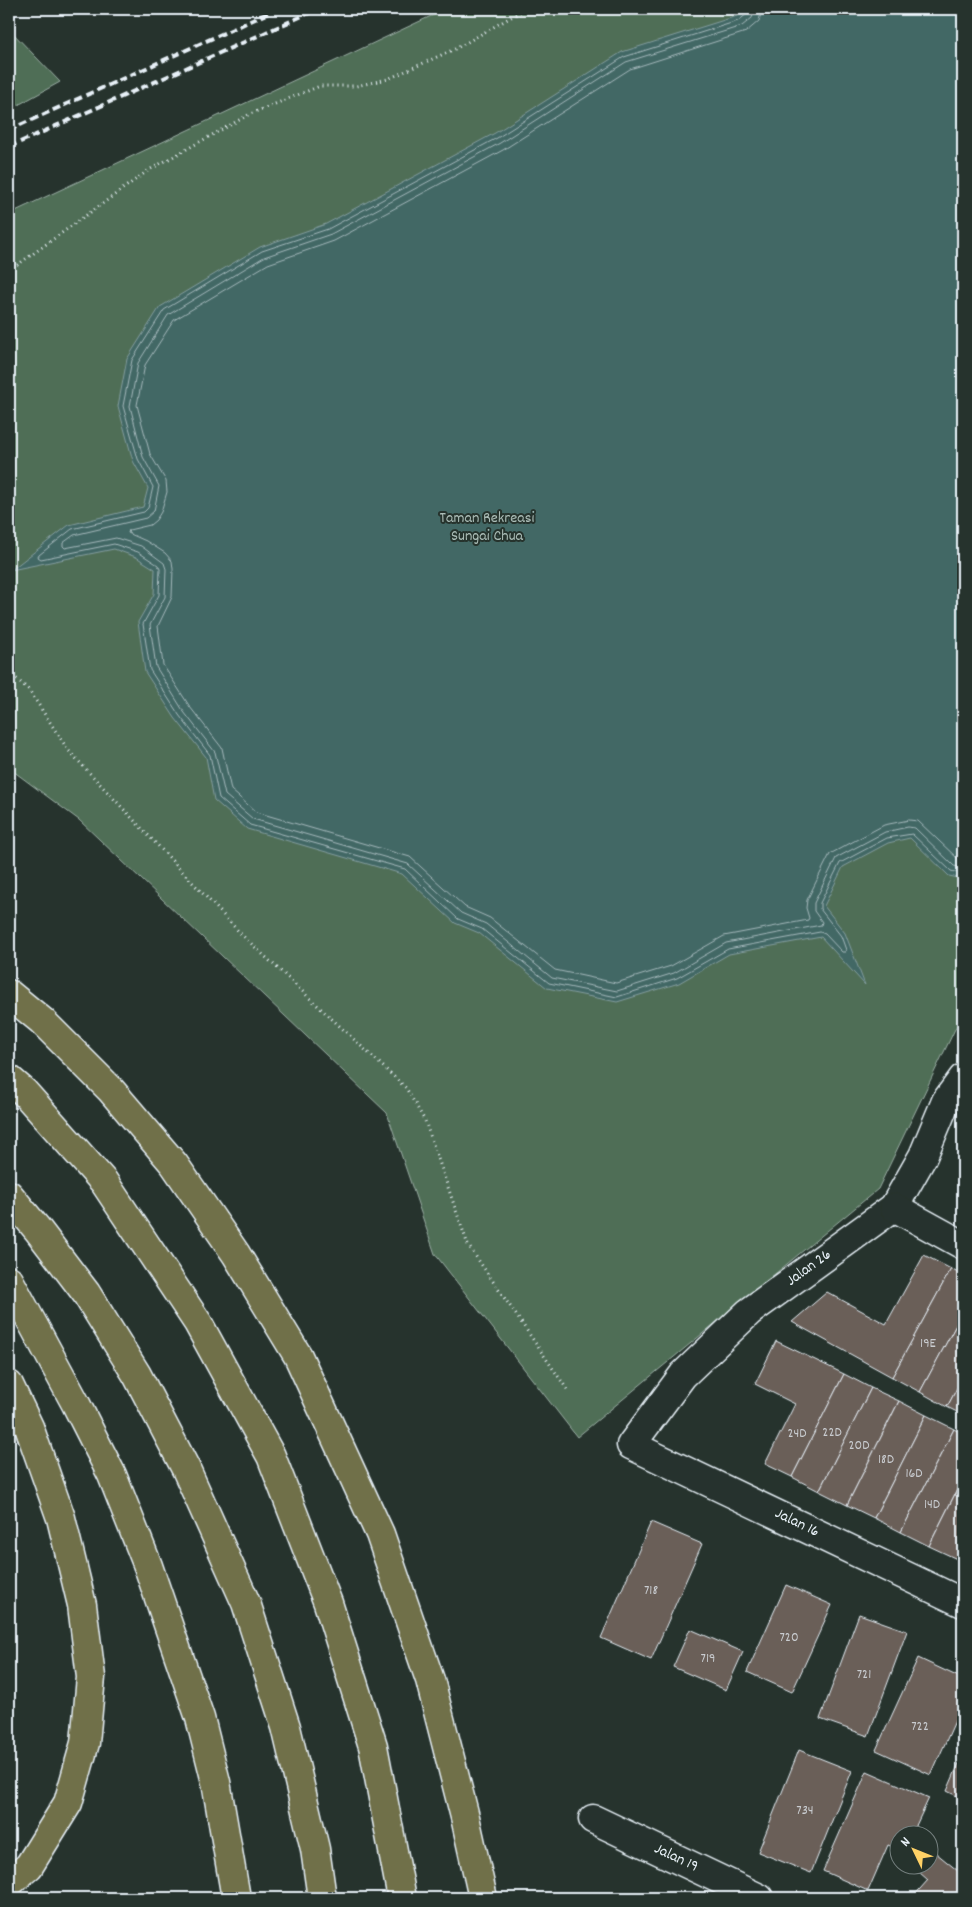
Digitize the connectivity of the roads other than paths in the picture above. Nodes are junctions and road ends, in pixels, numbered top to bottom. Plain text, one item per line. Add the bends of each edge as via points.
1 (9, 994) edge
2 (963, 1078) edge
3 (9, 1079) edge
4 (9, 1195) edge
5 (894, 1207) junction
6 (963, 1245) edge
7 (9, 1280) edge
8 (9, 1384) edge
9 (631, 1445) joint
10 (963, 1603) edge
11 (593, 1819) dead end
12 (9, 1884) edge
13 (236, 1898) edge
14 (322, 1898) edge
15 (402, 1898) edge
16 (482, 1898) edge
17 (759, 1898) edge

1 - 16 highway via 42,1021 110,1089 174,1164 236,1254 298,1356 380,1534 430,1680
2 - 5 street, Jalan 26 via 946,1101 923,1156
3 - 15 highway via 104,1182 198,1323 271,1456 328,1604 373,1746
4 - 14 highway via 86,1293 137,1375 186,1469 246,1603 286,1726 315,1849
5 - 6 street
5 - 9 street, Jalan 26 via 749,1312 683,1375
7 - 13 highway via 112,1475 148,1566 200,1718 216,1782
8 - 12 highway via 29,1427 61,1518 82,1605 91,1677 85,1743 68,1803 29,1866
9 - 10 street, Jalan 16
11 - 17 street, Jalan 19

